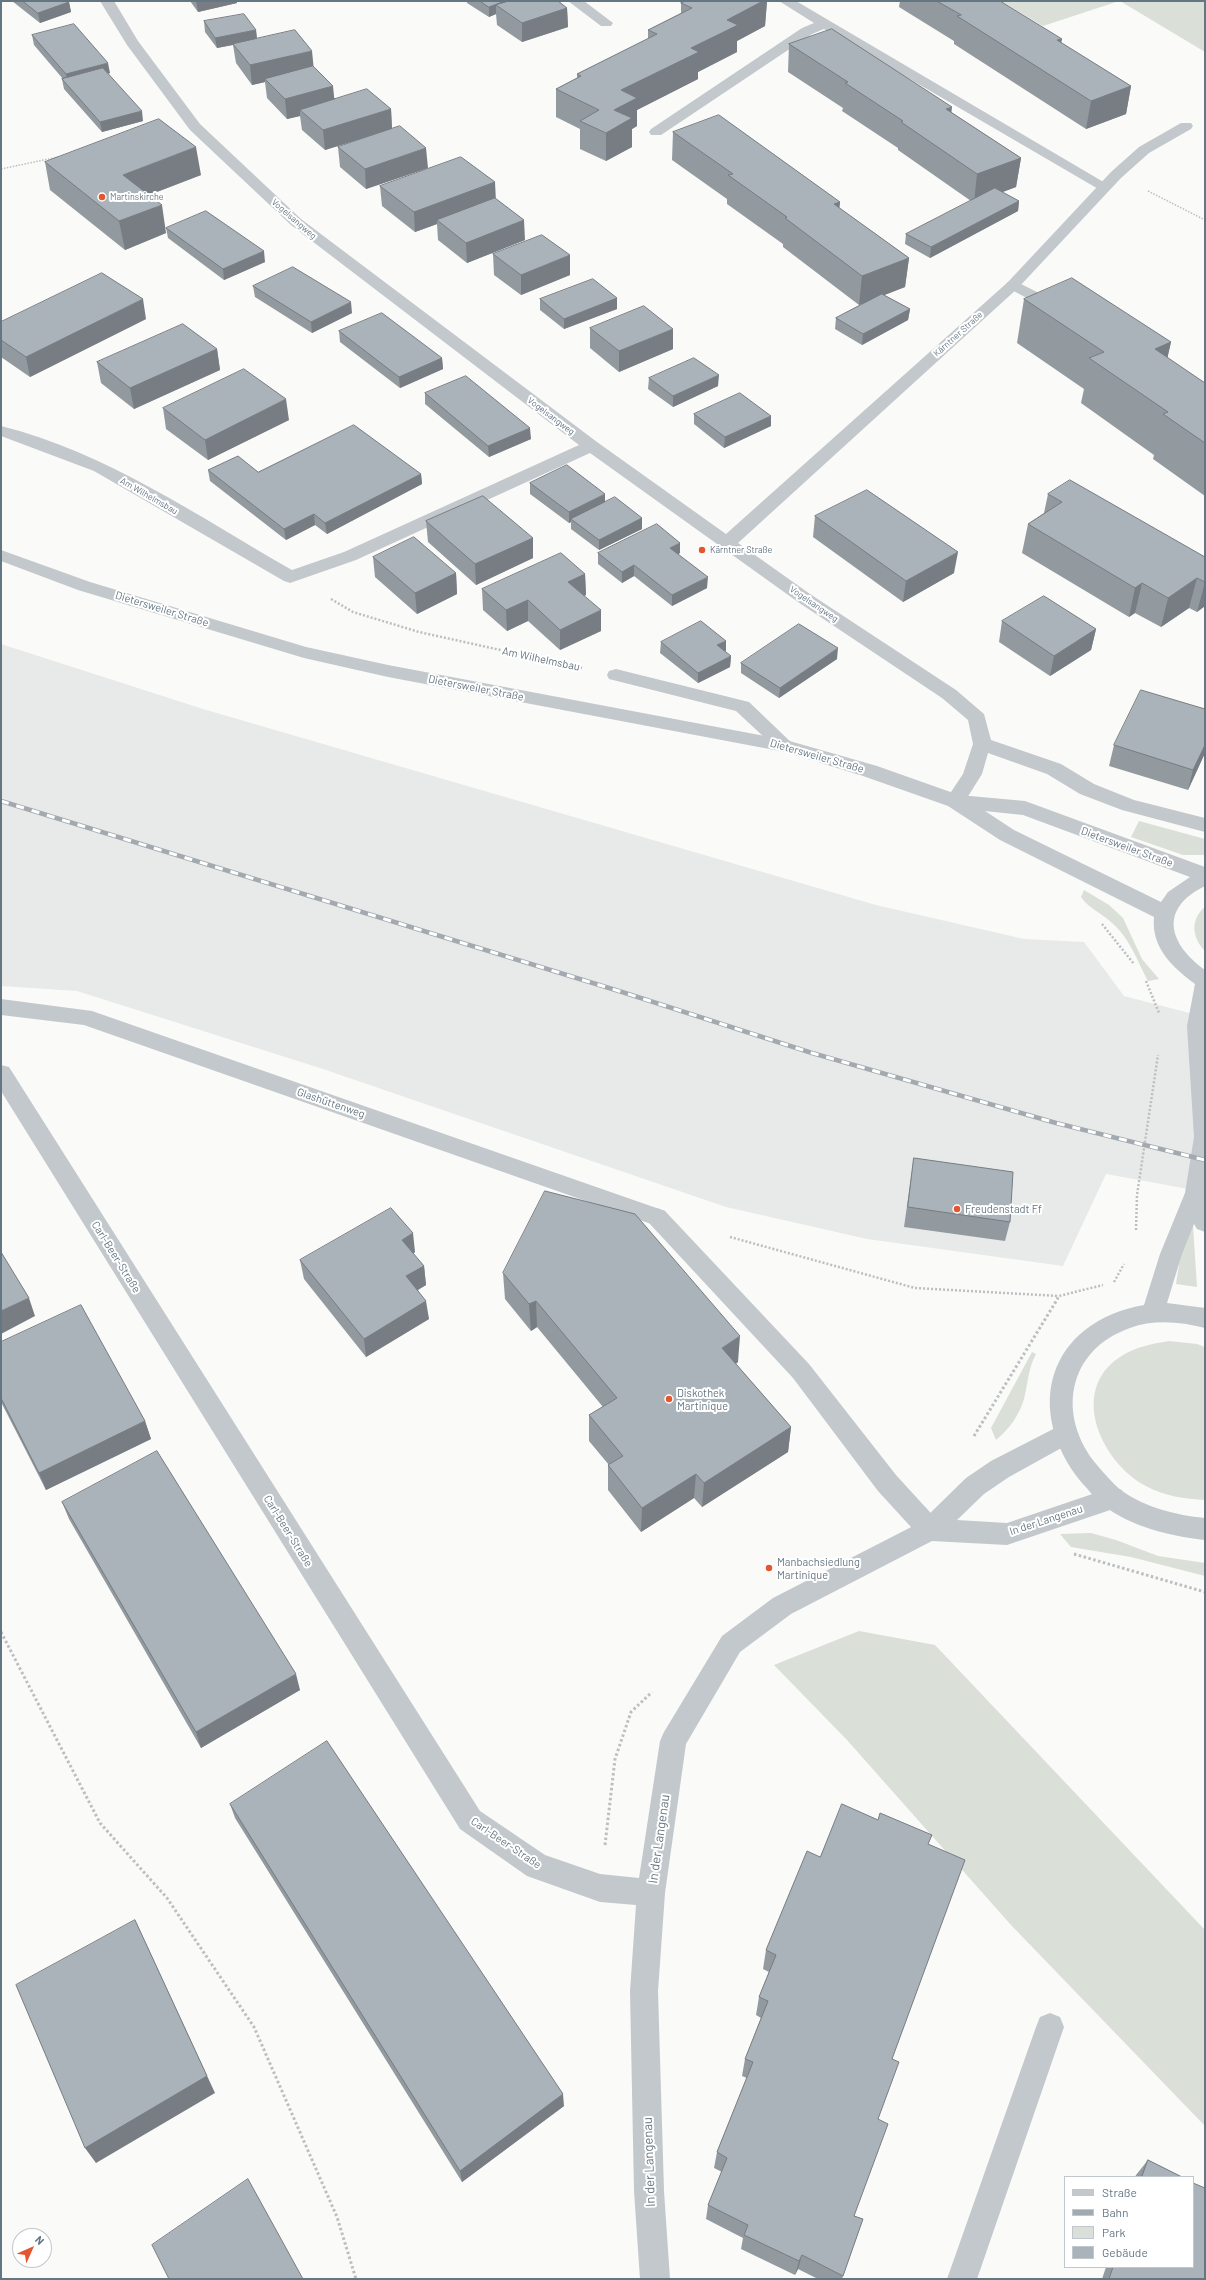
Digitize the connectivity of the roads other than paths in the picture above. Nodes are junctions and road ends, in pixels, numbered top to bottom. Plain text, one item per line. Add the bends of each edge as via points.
1 (106, 1) edge
2 (575, 1) edge
3 (786, 1) edge
4 (606, 23) dead end
5 (825, 24) junction
6 (1186, 126) dead end
7 (656, 132) dead end
8 (1105, 186) junction
9 (1013, 285) junction
10 (1075, 317) edge
11 (1, 431) edge
12 (591, 446) junction
13 (728, 542) junction
14 (1, 555) edge
15 (616, 676) road end
16 (982, 744) junction
17 (786, 746) junction
18 (955, 801) junction
19 (1205, 825) edge
20 (1205, 877) edge
21 (1165, 913) junction
22 (1205, 981) edge
23 (1205, 984) edge
24 (1, 1008) edge
25 (1, 1073) edge
26 (1205, 1138) edge
27 (1196, 1193) junction
28 (1205, 1223) edge
29 (1153, 1312) junction
30 (1205, 1318) edge
31 (1065, 1434) junction
32 (1113, 1498) junction
33 (1205, 1529) edge
34 (930, 1530) junction
35 (651, 1893) junction
36 (1050, 2027) dead end
37 (655, 2279) edge
38 (962, 2279) edge

1 - 12 street, Vogelsangweg via 132,42 196,127 296,222
2 - 4 street
3 - 5 street
5 - 7 street via 807,31
5 - 8 street
6 - 8 street, Kärntner Straße via 1144,150
8 - 9 street, Kärntner Straße
9 - 10 street
9 - 13 street, Kärntner Straße
11 - 12 street, Am Wilhelmsbau via 100,467 290,576 350,556
12 - 13 street, Vogelsangweg
13 - 16 street, Vogelsangweg via 804,598 950,694 978,718
14 - 17 street, Dietersweiler Straße via 84,586 304,652 396,673
15 - 17 street via 742,706
16 - 18 street, Vogelsangweg via 972,774
16 - 19 street via 1054,769 1087,789 1129,805
17 - 18 street, Dietersweiler Straße via 870,771
18 - 20 street, Dietersweiler Straße via 1025,808
18 - 21 street, Dietersweiler Straße via 1007,835
20 - 21 street via 1188,885 1173,897
21 - 22 street via 1164,931 1171,950 1185,967
23 - 26 street via 1198,1026
24 - 34 street, Glashüttenweg via 85,1017 657,1217 801,1371 887,1484
25 - 35 street, Carl-Beer-Straße via 470,1820 537,1866 600,1888
26 - 27 street
27 - 28 street
27 - 29 street via 1171,1254
29 - 30 street via 1174,1312
29 - 31 street via 1127,1318 1103,1328 1084,1343 1070,1362 1062,1384 1059,1409
31 - 32 street via 1083,1469
31 - 34 street, In der Langenau via 1000,1469 975,1486
32 - 33 street via 1144,1516 1179,1527
32 - 34 street, In der Langenau via 1007,1534
34 - 35 street, In der Langenau via 782,1606 731,1644 673,1740
35 - 37 street, In der Langenau via 644,1992 649,2191
36 - 38 street

